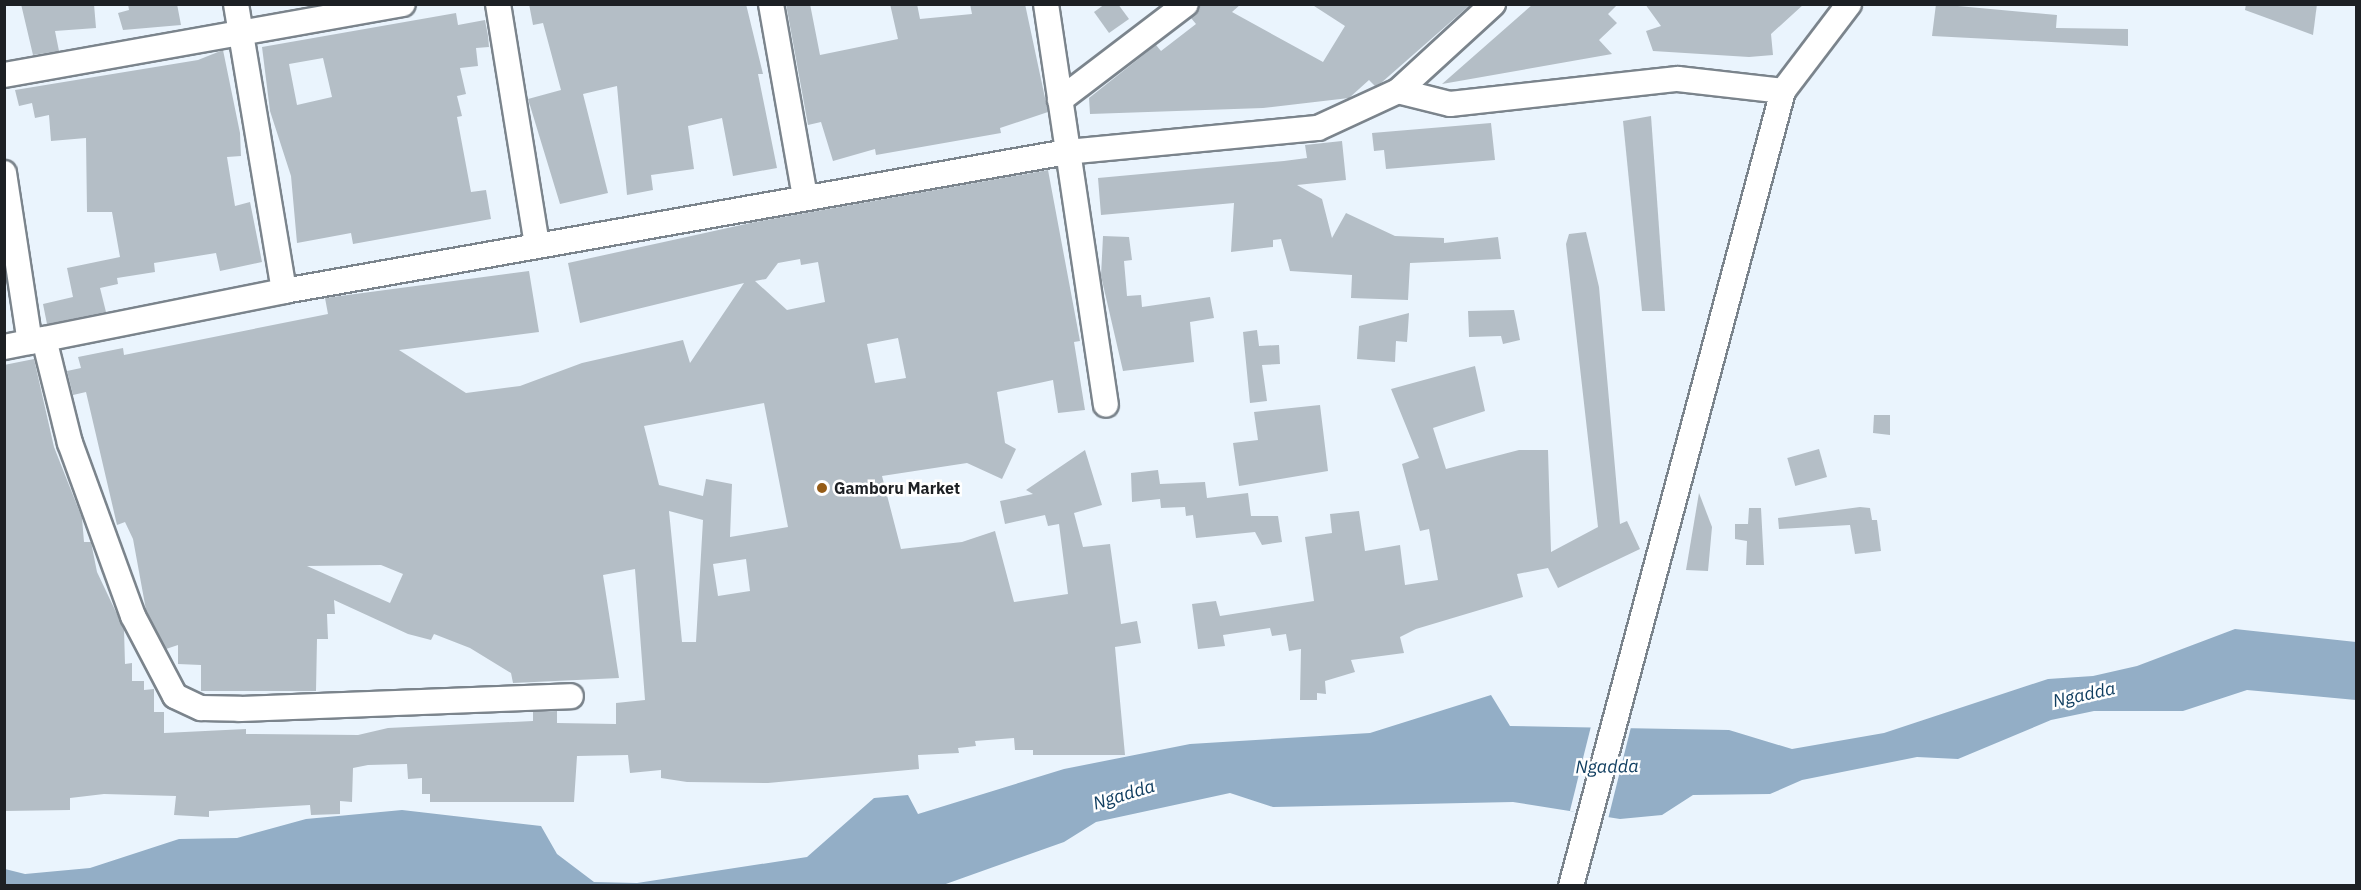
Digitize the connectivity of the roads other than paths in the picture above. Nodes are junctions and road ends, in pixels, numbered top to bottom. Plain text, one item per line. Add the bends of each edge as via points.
1 (236, 4) edge
2 (403, 4) edge
3 (498, 4) edge
4 (771, 4) edge
5 (1046, 4) edge
6 (1186, 4) edge
7 (1493, 4) edge
8 (1849, 4) edge
9 (240, 30) junction
10 (4, 75) edge
11 (1398, 91) junction
12 (1783, 91) junction
13 (1060, 100) junction
14 (1067, 152) junction
15 (4, 173) edge
16 (805, 196) junction
17 (537, 245) junction
18 (284, 291) junction
19 (37, 341) junction
20 (4, 347) edge
21 (1106, 405) dead end
22 (571, 696) dead end
23 (1571, 885) edge

1 - 9 street
2 - 9 street
3 - 17 street
4 - 16 street
5 - 13 street
6 - 13 street
7 - 11 street
8 - 12 street
9 - 10 street
9 - 18 street
11 - 12 street via 1450,104 1677,79
11 - 14 street via 1318,128
12 - 23 street
13 - 14 street
14 - 16 street
14 - 21 street
15 - 19 street
16 - 17 street
17 - 18 street
18 - 19 street
19 - 20 street
19 - 22 street via 132,616 174,696 201,708 240,709

